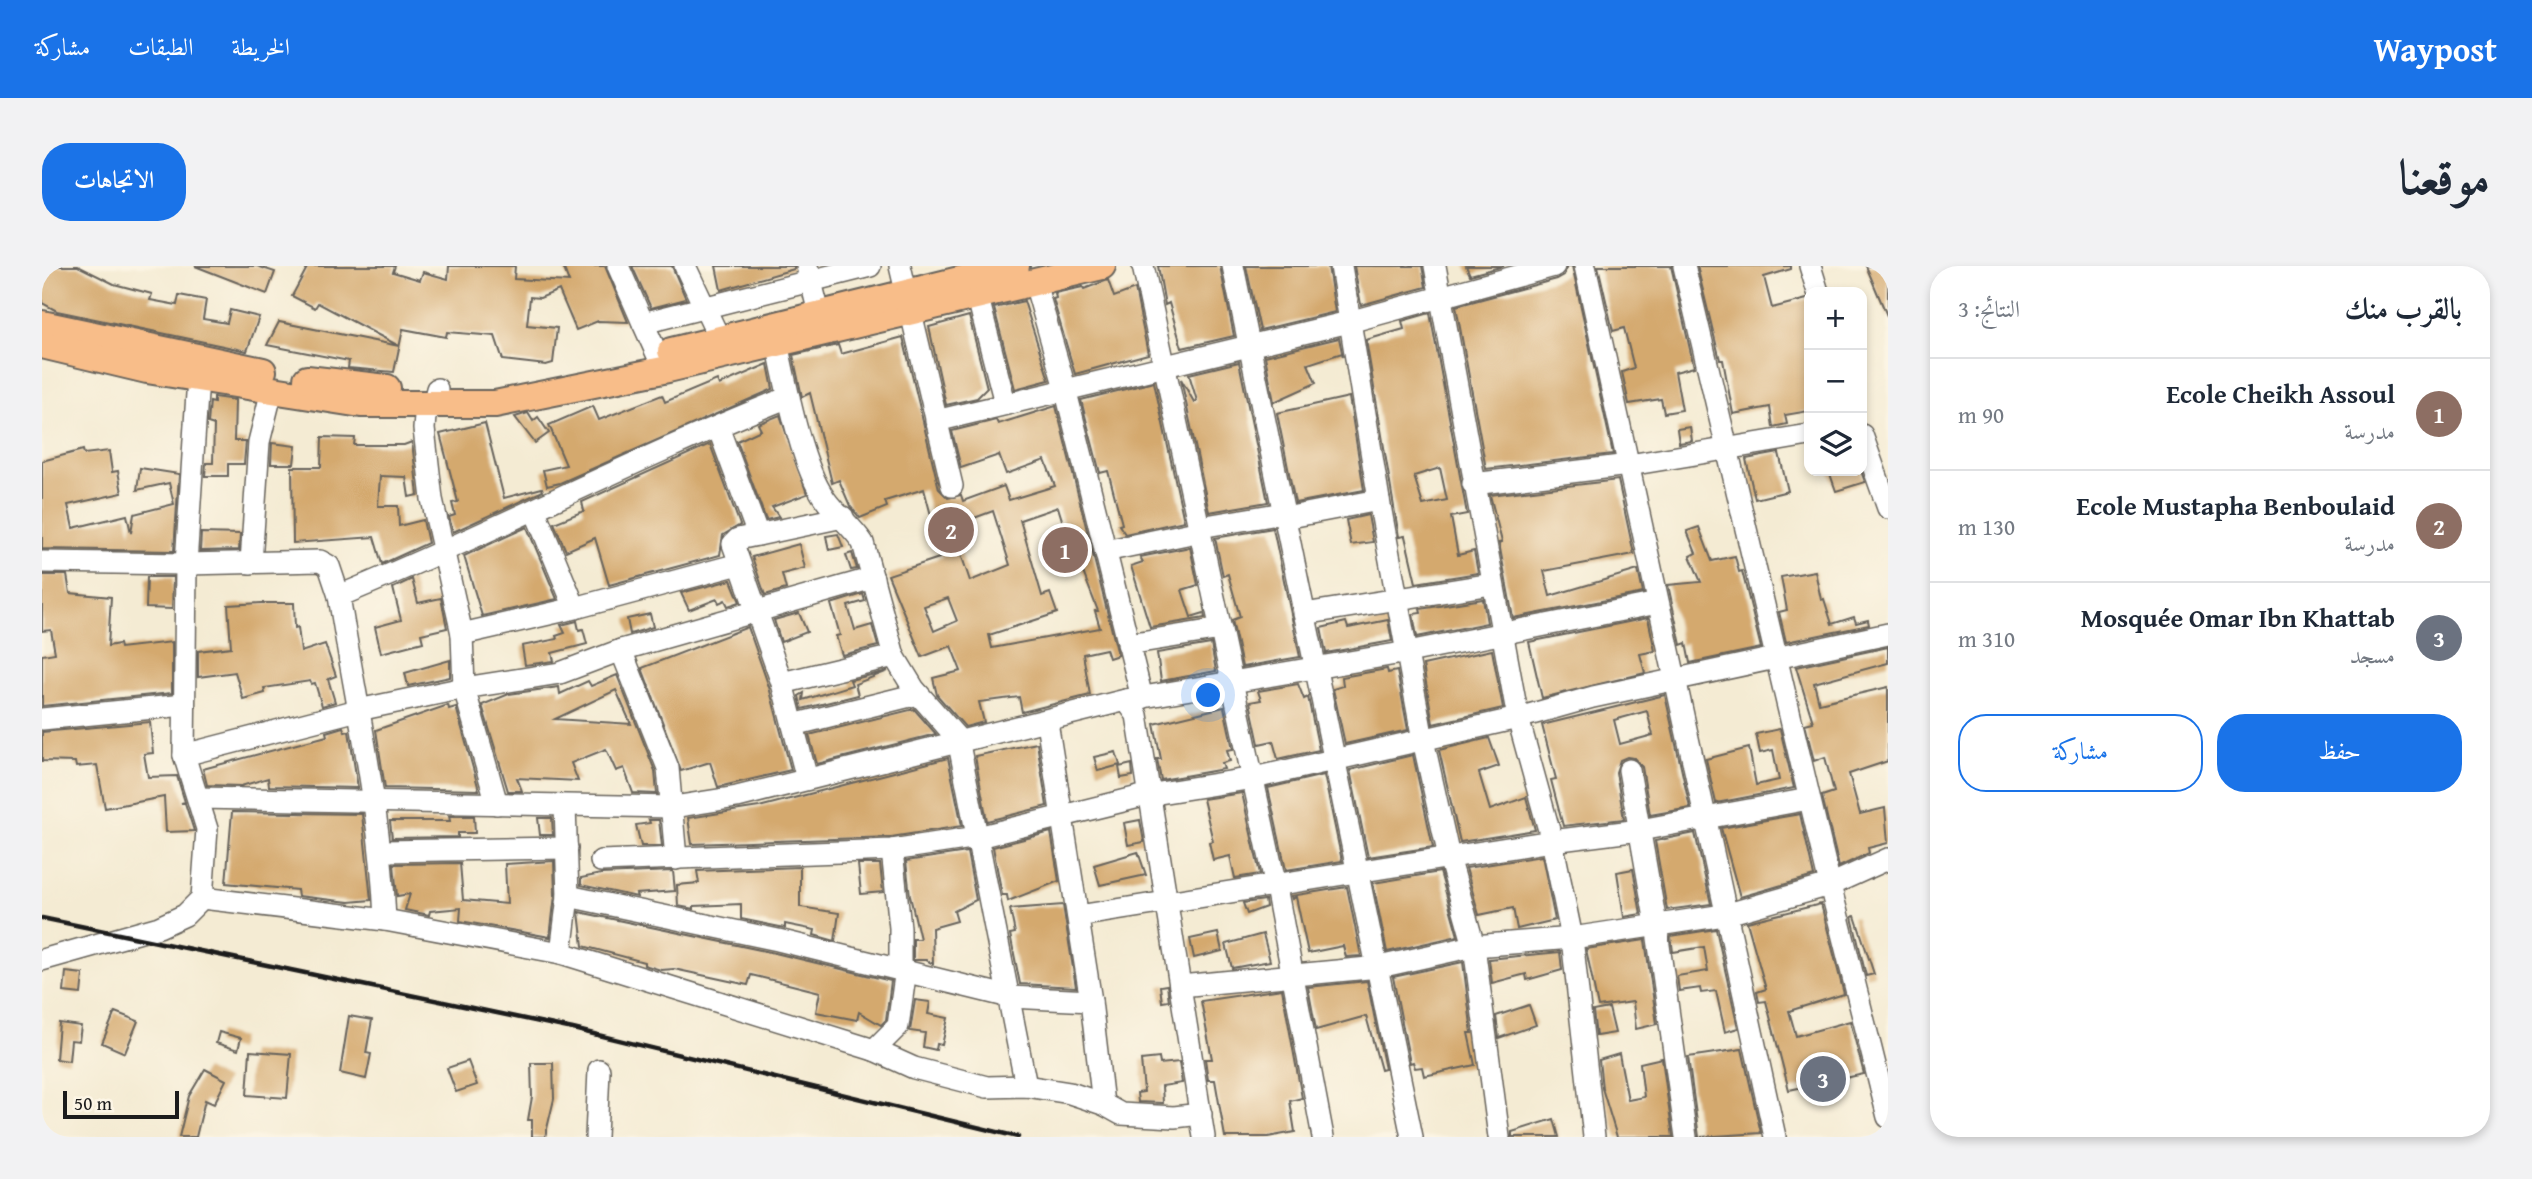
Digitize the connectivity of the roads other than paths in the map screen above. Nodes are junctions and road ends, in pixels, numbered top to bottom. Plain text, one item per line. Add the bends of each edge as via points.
1 (618, 266) edge
2 (685, 266) edge
3 (870, 266) edge
4 (900, 266) edge
5 (1102, 266) edge
6 (1143, 266) edge
7 (1233, 266) edge
8 (1342, 266) edge
9 (1435, 266) edge
10 (1554, 266) edge
11 (1585, 266) edge
12 (1684, 266) edge
13 (1810, 266) edge
14 (809, 274) edge
15 (1002, 280) edge
16 (1816, 287) edge
17 (1440, 297) junction
18 (908, 302) junction
19 (706, 307) junction
20 (819, 313) junction
21 (1349, 321) junction
22 (643, 323) junction
23 (43, 332) edge
24 (775, 334) junction
25 (719, 338) junction
26 (1249, 344) junction
27 (657, 354) junction
28 (1164, 366) junction
29 (198, 378) junction
30 (1065, 388) junction
31 (272, 390) junction
32 (435, 397) junction
33 (789, 397) junction
34 (1005, 403) junction
35 (936, 421) junction
36 (718, 427) junction
37 (1804, 436) edge
38 (1727, 448) junction
39 (1867, 449) edge
40 (1629, 465) junction
41 (1473, 484) junction
42 (952, 486) dead end
43 (1379, 500) junction
44 (1888, 508) edge
45 (535, 510) junction
46 (1284, 516) junction
47 (843, 517) junction
48 (1201, 529) junction
49 (758, 535) junction
50 (444, 551) junction
51 (1105, 551) junction
52 (42, 562) edge
53 (251, 563) junction
54 (186, 564) junction
55 (739, 564) junction
56 (873, 578) junction
57 (1492, 584) junction
58 (339, 596) junction
59 (1396, 600) junction
60 (1658, 603) junction
61 (575, 608) junction
62 (758, 612) junction
63 (1304, 614) junction
64 (1221, 629) junction
65 (462, 634) junction
66 (1888, 634) edge
67 (1502, 635) junction
68 (1128, 644) junction
69 (621, 650) junction
70 (1408, 652) junction
71 (894, 656) junction
72 (1779, 659) junction
73 (1315, 667) junction
74 (1675, 680) junction
75 (1232, 682) junction
76 (782, 683) junction
77 (464, 688) junction
78 (918, 694) junction
79 (1134, 699) junction
80 (184, 705) junction
81 (358, 710) junction
82 (1518, 718) junction
83 (42, 719) edge
84 (1047, 722) junction
85 (793, 725) junction
86 (958, 739) junction
87 (1423, 740) junction
88 (184, 755) junction
89 (1335, 760) junction
90 (1629, 770) dead end
91 (1254, 778) junction
92 (807, 779) junction
93 (1147, 795) junction
94 (198, 798) junction
95 (1809, 799) junction
96 (376, 801) junction
97 (497, 804) junction
98 (565, 806) junction
99 (673, 807) junction
100 (1060, 818) junction
101 (1704, 818) junction
102 (1640, 830) junction
103 (978, 836) junction
104 (1552, 841) junction
105 (567, 848) junction
106 (892, 850) junction
107 (383, 851) junction
108 (1449, 857) junction
109 (676, 859) junction
110 (1888, 859) edge
111 (601, 861) dead end
112 (1359, 872) junction
113 (1830, 885) junction
114 (1276, 887) junction
115 (568, 896) junction
116 (202, 898) junction
117 (1167, 900) junction
118 (1724, 915) junction
119 (1078, 916) junction
120 (386, 920) junction
121 (1656, 924) junction
122 (1572, 939) junction
123 (1474, 946) junction
124 (561, 953) junction
125 (42, 960) edge
126 (1379, 967) junction
127 (900, 968) junction
128 (1294, 973) junction
129 (1180, 986) junction
130 (1010, 997) junction
131 (1091, 1001) junction
132 (874, 1050) junction
133 (599, 1070) dead end
134 (1026, 1086) junction
135 (1103, 1104) junction
136 (1201, 1114) junction
137 (1888, 1116) edge
138 (596, 1137) edge
139 (1204, 1137) edge
140 (1323, 1137) edge
141 (1412, 1137) edge
142 (1499, 1137) edge
143 (1594, 1137) edge
144 (1686, 1137) edge
145 (1775, 1137) edge

1 - 22 street
2 - 19 street
3 - 14 street
4 - 18 street
5 - 15 main road
6 - 28 street
7 - 26 street
8 - 21 street
9 - 17 street
10 - 17 street
11 - 40 street
12 - 38 street
13 - 16 street
14 - 19 street
14 - 20 street
15 - 18 main road
15 - 30 street
15 - 34 street
17 - 21 street
17 - 41 street
18 - 20 main road
18 - 24 main road
18 - 35 street
19 - 22 street
19 - 25 street
20 - 24 main road
21 - 26 street
21 - 43 street
22 - 27 street
23 - 29 main road via 147,370
23 - 32 main road via 299,378
24 - 25 main road
24 - 32 main road via 579,389 495,404
24 - 33 street
25 - 27 main road
26 - 28 street
26 - 46 street
27 - 32 main road
28 - 30 street
28 - 48 street
29 - 31 main road
29 - 54 street
30 - 34 street
30 - 51 street
31 - 32 main road via 361,404
31 - 53 street via 259,442
32 - 50 street via 425,416 425,439
33 - 36 street
33 - 47 street via 814,480 824,499
34 - 35 street
35 - 42 street
36 - 45 street
36 - 49 street
37 - 38 street
38 - 40 street
38 - 72 street
39 - 44 street
40 - 41 street
40 - 60 street
41 - 57 street
43 - 46 street
43 - 59 street
45 - 50 street
45 - 61 street
46 - 48 street
46 - 63 street
47 - 49 street
47 - 56 street via 863,543
48 - 51 street
48 - 64 street
49 - 55 street via 733,544
50 - 58 street
50 - 65 street
51 - 68 street
52 - 54 street
53 - 54 street
53 - 58 street via 320,561 329,566
54 - 80 street
55 - 61 street
55 - 62 street
56 - 62 street
56 - 71 street
57 - 59 street
57 - 67 street
58 - 81 street
59 - 63 street
59 - 70 street
60 - 67 street
60 - 74 street
61 - 65 street
62 - 69 street
62 - 76 street
63 - 73 street
64 - 68 street
64 - 75 street
65 - 77 street
66 - 72 street
67 - 70 street
67 - 82 street
68 - 79 street
69 - 77 street via 560,673
69 - 99 street via 668,768
70 - 73 street
70 - 87 street
71 - 76 street
71 - 78 street
72 - 74 street
72 - 95 street
73 - 75 street
73 - 89 street
74 - 82 street
74 - 101 street
75 - 79 street
75 - 91 street
76 - 85 street
77 - 81 street
77 - 97 street
78 - 85 street
78 - 86 street
79 - 84 street
79 - 93 street
80 - 83 street
80 - 88 street
81 - 88 street
81 - 96 street
82 - 87 street
82 - 104 street
84 - 86 street
84 - 100 street
85 - 92 street
86 - 92 street
86 - 103 street
87 - 89 street
87 - 108 street
88 - 94 street
89 - 91 street
89 - 112 street
90 - 102 street
91 - 93 street
91 - 114 street
92 - 99 street
93 - 100 street
93 - 117 street
94 - 96 street
94 - 116 street via 207,829
95 - 101 street
95 - 113 street
96 - 97 street
96 - 107 street
97 - 98 street
98 - 99 street
98 - 105 street
99 - 109 street
100 - 103 street
100 - 119 street
101 - 102 street
101 - 118 street
102 - 104 street
102 - 121 street
103 - 106 street
103 - 130 street
104 - 108 street
104 - 122 street
105 - 107 street
105 - 115 street
106 - 109 street
106 - 127 street
107 - 120 street
108 - 112 street
108 - 123 street
109 - 111 street
110 - 113 street
112 - 114 street
112 - 126 street
113 - 118 street
113 - 137 street
114 - 117 street
114 - 128 street
115 - 124 street
115 - 127 street
116 - 120 street
116 - 125 street via 185,915 159,927
117 - 119 street
117 - 129 street
118 - 121 street
118 - 145 street
119 - 131 street
120 - 124 street
121 - 122 street
121 - 144 street
122 - 123 street
122 - 143 street
123 - 126 street
123 - 142 street
124 - 132 street
126 - 128 street
126 - 141 street
127 - 130 street
127 - 132 street via 905,976 898,1026
128 - 129 street
128 - 140 street
129 - 136 street
130 - 131 street
130 - 134 street
131 - 135 street
132 - 134 street via 914,1068 987,1087
133 - 138 street
134 - 135 street
135 - 136 street via 1121,1114 1145,1117
136 - 139 street

